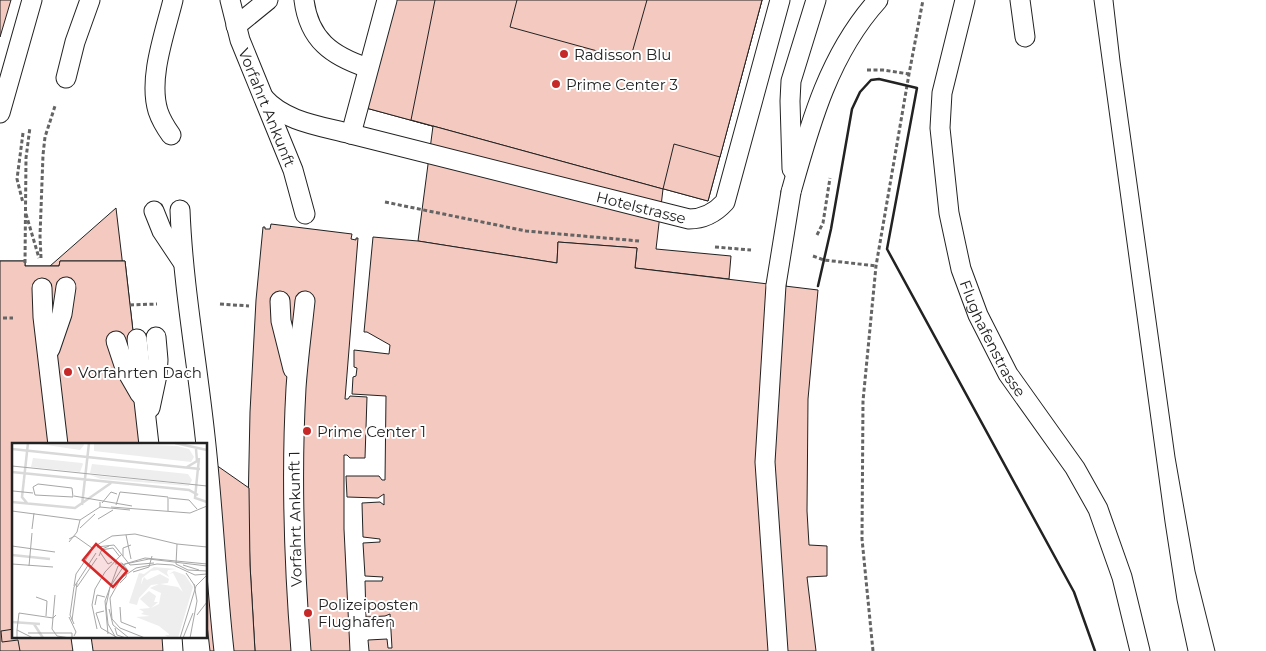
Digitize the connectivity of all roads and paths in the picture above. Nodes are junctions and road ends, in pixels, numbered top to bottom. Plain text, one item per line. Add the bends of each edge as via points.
1 (32, 0) edge
2 (90, 0) edge
3 (173, 0) edge
4 (230, 0) edge
5 (268, 0) edge
6 (304, 0) edge
7 (388, 0) edge
8 (780, 0) edge
9 (816, 0) edge
10 (878, 0) edge
11 (924, 0) edge
12 (965, 0) edge
13 (1020, 0) edge
14 (236, 26) junction
15 (1025, 36) dead end
16 (368, 68) junction
17 (66, 78) dead end
18 (264, 98) junction
19 (56, 103) dead end
20 (0, 113) edge
21 (31, 120) dead end
22 (24, 131) dead end
23 (351, 134) junction
24 (171, 135) dead end
25 (791, 192) junction
26 (385, 202) dead end
27 (180, 210) dead end
28 (154, 211) dead end
29 (306, 214) dead end
30 (642, 241) dead end
31 (808, 254) dead end
32 (183, 264) junction
33 (876, 266) junction
34 (25, 272) dead end
35 (66, 287) dead end
36 (42, 288) dead end
37 (280, 301) dead end
38 (305, 301) dead end
39 (4, 318) dead end
40 (18, 318) dead end
41 (146, 338) dead end
42 (116, 341) dead end
43 (48, 357) junction
44 (296, 387) junction
45 (147, 427) edge
46 (58, 443) edge
47 (206, 443) edge
48 (208, 456) edge
49 (81, 638) edge
50 (172, 638) edge
51 (83, 651) edge
52 (173, 651) edge
53 (224, 651) edge
54 (301, 651) edge
55 (778, 651) edge
56 (873, 651) edge
57 (1140, 651) edge

1 - 20 lane
2 - 17 lane
3 - 24 lane via 156,68 158,112
4 - 14 lane, Vorfahrt Ankunft
5 - 14 lane
6 - 16 lane via 311,27 326,48 349,62
7 - 16 lane
8 - 23 lane, Hotelstrasse via 725,202 718,210 698,219
9 - 25 lane via 792,81
10 - 25 lane via 853,32 821,93
11 - 33 path
12 - 57 lane, Flughafenstrasse via 942,94 940,128 949,213 961,269 978,315 1008,374 1076,468 1098,510 1122,577
13 - 15 lane
14 - 18 lane, Vorfahrt Ankunft
16 - 23 lane
18 - 23 lane, Hotelstrasse via 283,114
18 - 29 lane, Vorfahrt Ankunft via 293,170
19 - 22 path via 43,155 41,266 17,179
21 - 34 path via 26,158
25 - 55 lane, bridge via 776,285 765,462
26 - 30 path via 526,231
27 - 32 lane
28 - 32 lane via 162,231
31 - 33 path via 824,260
32 - 47 lane
33 - 56 path via 863,401 862,539
35 - 43 lane via 62,314
36 - 43 lane via 42,317
37 - 44 lane via 281,321
38 - 44 lane
39 - 40 path
41 - 45 lane
42 - 45 lane via 122,362 140,392
43 - 46 lane
44 - 54 lane, Vorfahrt Ankunft 1 via 294,549
48 - 53 lane
49 - 51 lane
50 - 52 lane

